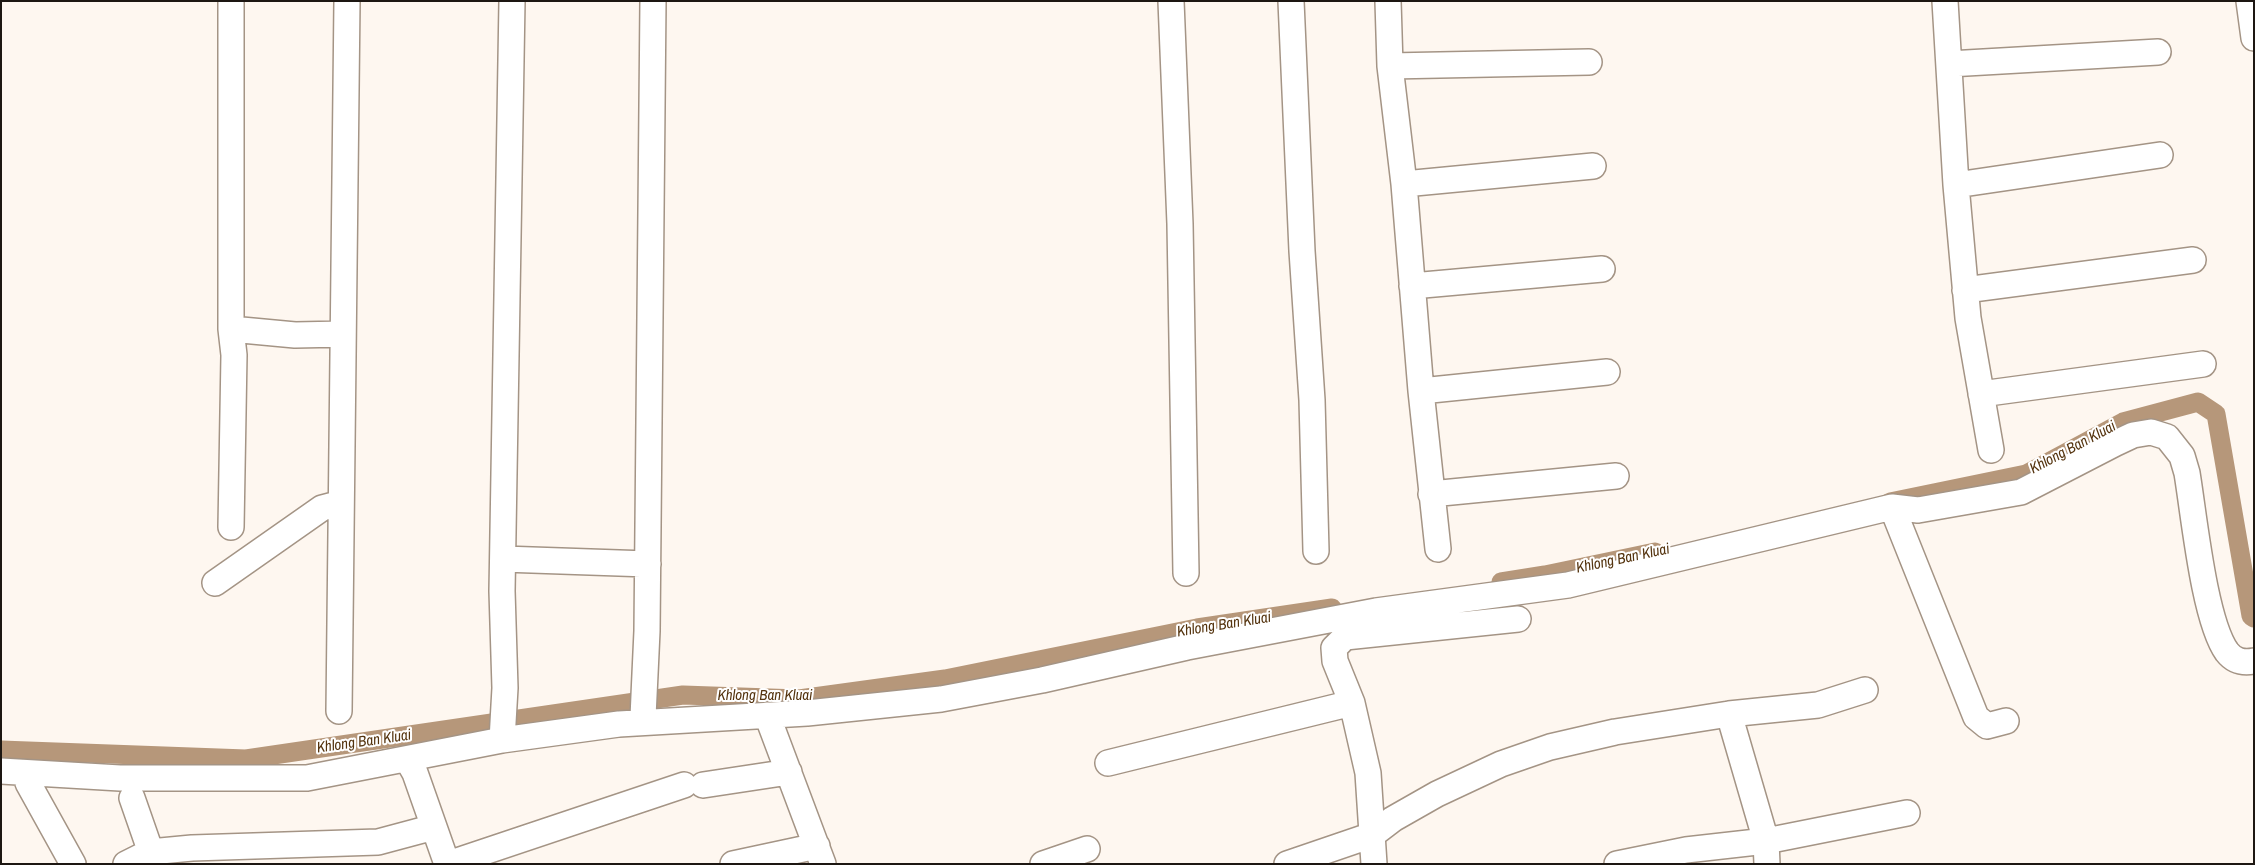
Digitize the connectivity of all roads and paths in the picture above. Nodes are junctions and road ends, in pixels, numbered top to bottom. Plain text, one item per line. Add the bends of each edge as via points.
1 (231, 1) edge
2 (347, 1) edge
3 (512, 1) edge
4 (653, 1) edge
5 (1171, 1) edge
6 (1291, 1) edge
7 (1388, 1) edge
8 (1945, 1) edge
9 (2250, 1) edge
10 (2254, 38) edge
11 (2158, 52) dead end
12 (1588, 62) dead end
13 (1949, 64) junction
14 (1390, 66) junction
15 (2160, 155) dead end
16 (1593, 166) dead end
17 (1404, 184) junction
18 (1956, 185) junction
19 (2193, 260) dead end
20 (1602, 269) dead end
21 (1412, 286) junction
22 (1965, 290) junction
23 (231, 329) junction
24 (343, 334) junction
25 (2203, 364) dead end
26 (1606, 372) dead end
27 (1421, 391) junction
28 (1981, 394) junction
29 (1990, 450) dead end
30 (1616, 476) dead end
31 (1431, 494) junction
32 (341, 503) junction
33 (1892, 507) junction
34 (230, 527) dead end
35 (1438, 550) dead end
36 (1316, 551) dead end
37 (503, 559) junction
38 (648, 564) junction
39 (1186, 573) dead end
40 (215, 583) dead end
41 (1518, 618) dead end
42 (2254, 661) edge
43 (1865, 690) dead end
44 (1352, 703) junction
45 (339, 712) dead end
46 (1728, 714) junction
47 (768, 715) junction
48 (640, 720) junction
49 (2006, 721) dead end
50 (503, 735) junction
51 (407, 758) junction
52 (1108, 763) dead end
53 (1, 771) edge
54 (789, 772) junction
55 (28, 783) dead end
56 (132, 798) dead end
57 (1908, 813) dead end
58 (434, 827) junction
59 (1372, 835) junction
60 (1087, 849) dead end
61 (1766, 852) edge
62 (820, 855) edge
63 (153, 858) edge
64 (73, 864) edge
65 (126, 864) edge
66 (448, 864) edge
67 (733, 864) edge
68 (1043, 864) edge
69 (1287, 864) edge
70 (1374, 864) edge
71 (1617, 864) edge

1 - 23 street
2 - 24 street
3 - 37 street
4 - 38 street
5 - 39 street via 1180,224
6 - 36 street via 1312,400
7 - 14 street
8 - 13 street
9 - 10 street
11 - 13 street
12 - 14 street
13 - 18 street
14 - 17 street
15 - 18 street
16 - 17 street
17 - 21 street
18 - 22 street
19 - 22 street
20 - 21 street
21 - 27 street
22 - 28 street
23 - 24 street via 295,335
23 - 34 street via 234,355
24 - 32 street
25 - 28 street
26 - 27 street
27 - 31 street
28 - 29 street
30 - 31 street
31 - 35 street
32 - 40 street via 322,508
32 - 45 street
33 - 42 street via 1918,510 2004,497 2035,486 2133,435 2151,432 2167,436 2182,456 2187,473 2208,596 2219,638 2236,660
33 - 47 street via 1568,585 1376,611 1187,646 1042,680 941,699
33 - 49 street via 1976,717 1987,726
37 - 38 street
37 - 50 street
38 - 48 street via 645,674
41 - 44 street via 1345,637 1334,648 1335,661
43 - 46 street via 1818,705
44 - 52 street
44 - 59 street via 1368,773
46 - 59 street via 1615,732 1550,747 1501,764 1437,794
46 - 61 street
47 - 48 street
47 - 54 street
48 - 50 street
50 - 51 street
51 - 53 street via 307,778 120,778
51 - 58 street via 416,773
54 - 62 street
54 - 66 street via 694,785
55 - 64 street
56 - 63 street
57 - 61 street
58 - 63 street via 378,842 192,848
58 - 66 street
59 - 69 street
59 - 70 street
60 - 68 street
61 - 71 street via 1686,850
62 - 67 street
63 - 65 street

